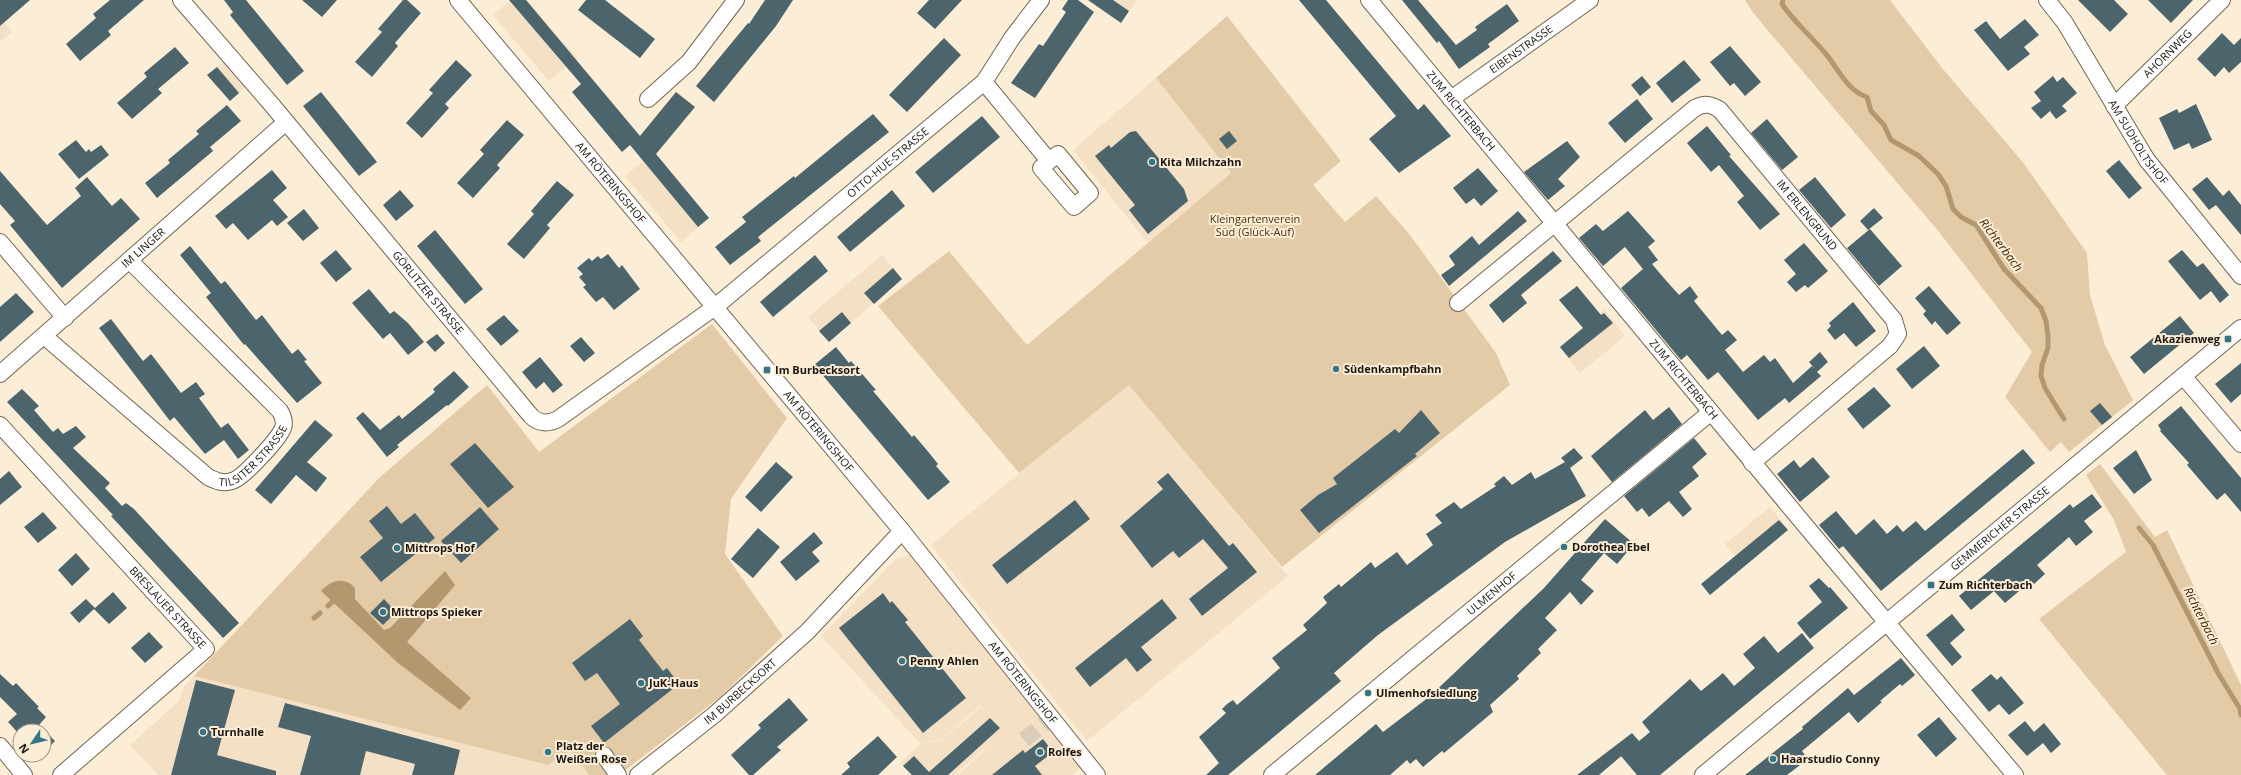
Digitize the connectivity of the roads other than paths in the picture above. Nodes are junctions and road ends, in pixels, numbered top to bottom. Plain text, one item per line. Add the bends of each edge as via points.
1 (182, 0) edge
2 (458, 0) edge
3 (736, 0) edge
4 (1041, 0) edge
5 (1369, 0) edge
6 (1590, 0) edge
7 (2047, 0) edge
8 (2222, 0) edge
9 (984, 82) junction
10 (1451, 98) junction
11 (648, 100) dead end
12 (2114, 106) junction
13 (286, 122) junction
14 (1049, 161) dead end
15 (1554, 222) junction
16 (0, 242) edge
17 (129, 260) junction
18 (2241, 276) edge
19 (1458, 303) dead end
20 (715, 307) junction
21 (64, 318) junction
22 (2241, 328) edge
23 (44, 336) junction
24 (0, 374) edge
25 (2183, 376) junction
26 (1711, 412) junction
27 (0, 425) edge
28 (2241, 444) edge
29 (1752, 463) junction
30 (902, 531) junction
31 (1886, 623) junction
32 (0, 746) edge
33 (604, 755) dead end
34 (24, 775) edge
35 (61, 775) edge
36 (618, 775) edge
37 (638, 775) edge
38 (1097, 775) edge
39 (1272, 775) edge
40 (1703, 775) edge
41 (2015, 775) edge

1 - 13 street, GÖRLITZER STRASSE
2 - 20 street, AM RÖTERINGSHOF
3 - 11 street via 689,62
4 - 9 street, OTTO-HUE-STRASSE via 1012,38
5 - 10 street, ZUM RICHTERBACH
6 - 10 street, EIBENSTRASSE
7 - 12 street, AM SUDHOLTSHOF via 2065,23
8 - 12 street, AHORNWEG
9 - 14 street
9 - 20 street, OTTO-HUE-STRASSE
10 - 15 street, ZUM RICHTERBACH
12 - 18 street, AM SUDHOLTSHOF via 2147,160
13 - 17 street, IM LINGER
13 - 20 street, GÖRLITZER STRASSE via 531,416 539,422 549,423 558,419
15 - 19 street
15 - 26 street, ZUM RICHTERBACH
15 - 29 street, IM ERLENGRUND via 1695,108 1708,104 1720,110 1894,320 1898,334 1890,346
16 - 21 street
17 - 21 street, IM LINGER
17 - 23 street, TILSITER STRASSE via 280,411 284,421 280,433 242,476 227,482 208,477
20 - 30 street, AM RÖTERINGSHOF
21 - 23 street, IM LINGER
22 - 25 street, GEMMERICHER STRASSE
23 - 24 street, IM LINGER
25 - 28 street
25 - 31 street, GEMMERICHER STRASSE
26 - 29 street, ZUM RICHTERBACH
26 - 39 street, ULMENHOF
27 - 35 street, BRESLAUER STRASSE via 206,649
29 - 31 street, ZUM RICHTERBACH
30 - 37 street, IM BURBECKSORT via 807,632 714,715
30 - 38 street, AM RÖTERINGSHOF
31 - 40 street, GEMMERICHER STRASSE
31 - 41 street, ZUM RICHTERBACH
32 - 34 street
33 - 36 street

